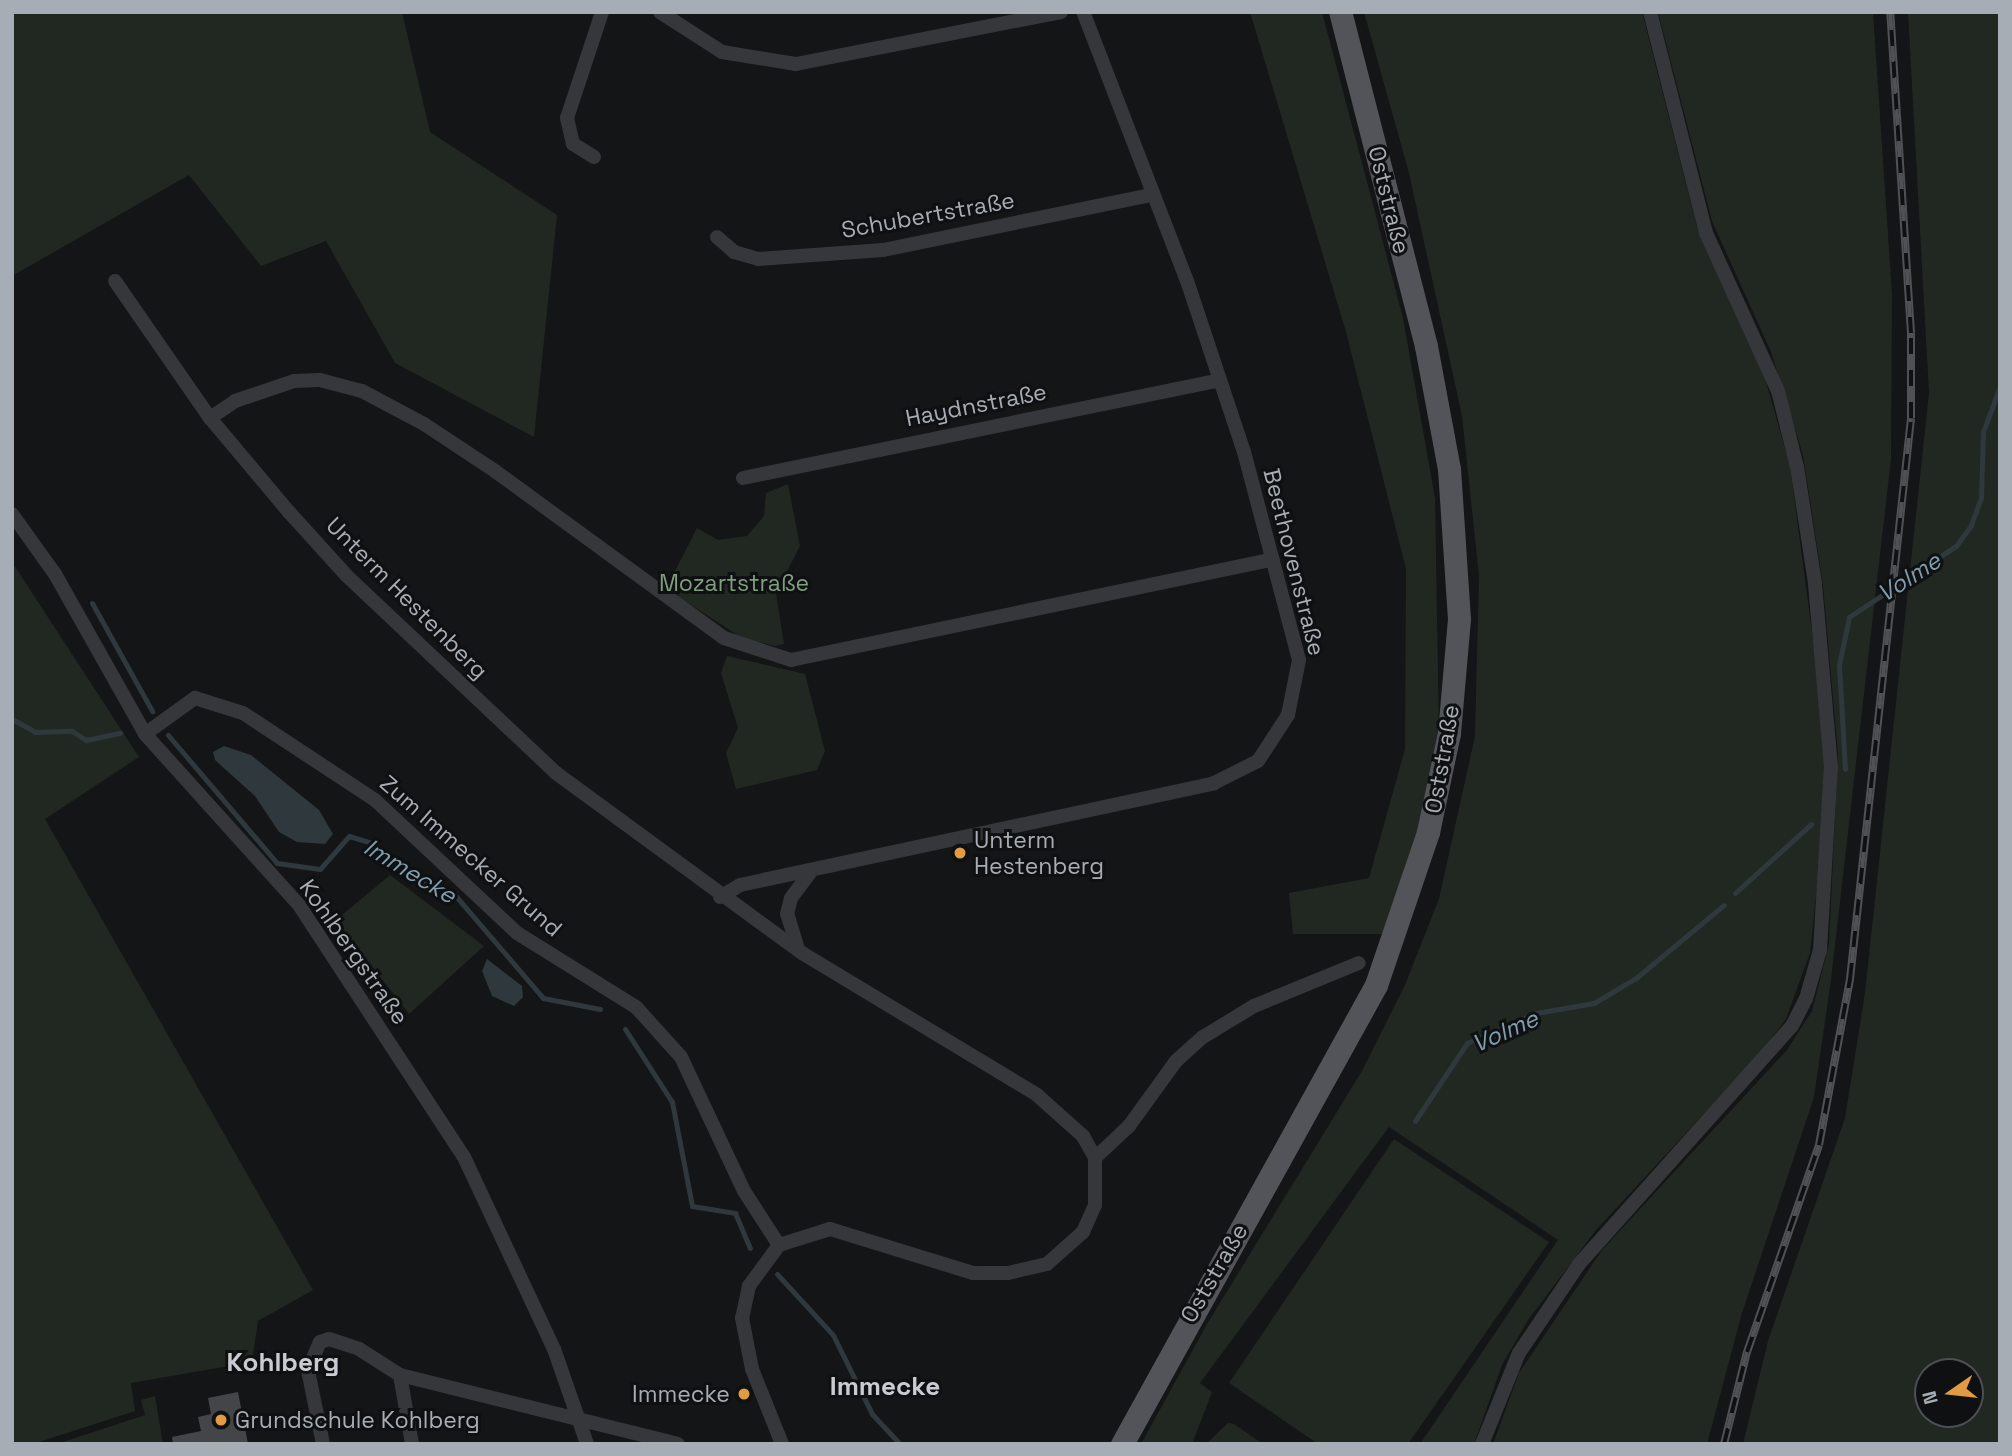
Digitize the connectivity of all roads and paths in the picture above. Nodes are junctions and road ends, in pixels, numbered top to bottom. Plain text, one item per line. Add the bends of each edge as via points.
1 (602, 12) edge
2 (660, 12) edge
3 (1060, 12) edge
4 (1083, 12) edge
5 (1340, 12) edge
6 (1650, 12) edge
7 (594, 157) dead end
8 (1151, 195) junction
9 (717, 237) dead end
10 (115, 281) dead end
11 (1219, 380) junction
12 (210, 418) junction
13 (743, 478) dead end
14 (12, 514) edge
15 (1273, 559) junction
16 (145, 734) junction
17 (810, 873) junction
18 (720, 897) junction
19 (802, 953) junction
20 (1359, 963) dead end
21 (1095, 1157) junction
22 (779, 1245) junction
23 (400, 1375) junction
24 (578, 1417) junction
25 (323, 1444) edge
26 (412, 1444) edge
27 (587, 1444) edge
28 (678, 1444) edge
29 (782, 1444) edge
30 (1122, 1444) edge
31 (1482, 1444) edge

1 - 7 street via 567,118 573,144
2 - 3 street via 722,52 796,64
4 - 8 street, Beethovenstraße
5 - 30 main road, Oststraße via 1426,346 1449,469 1459,619 1449,733 1428,832 1376,985
6 - 31 street via 1706,233 1778,391 1797,467 1829,719 1828,882 1816,968 1791,1027 1579,1264 1519,1353
8 - 9 street, Schubertstraße via 871,251 758,259 734,252
8 - 11 street, Beethovenstraße
10 - 12 street, Unterm Hestenberg
11 - 13 street, Haydnstraße
11 - 15 street, Beethovenstraße
12 - 15 street via 235,401 294,381 320,380 362,391 424,424 495,471 724,638 764,655 791,660
12 - 18 street, Unterm Hestenberg via 347,576 429,656 556,773
14 - 16 street, Kohlbergstraße via 55,574
15 - 17 street, Beethovenstraße via 1299,660 1297,691 1258,761 1214,783
16 - 22 street, Zum Immecker Grund via 195,698 233,708 375,800 517,933 636,1007 681,1056 744,1191
16 - 24 street, Kohlbergstraße via 299,905 464,1157 554,1349
17 - 18 street via 740,886
17 - 19 street via 791,898 787,914 790,934
18 - 19 street, Unterm Hestenberg
19 - 21 street, Unterm Hestenberg via 1037,1095 1083,1136
20 - 21 street via 1254,1006 1203,1037 1176,1061 1129,1126
21 - 22 street via 1095,1205 1067,1251 1027,1270 973,1273 855,1233 811,1232
22 - 29 street via 749,1286 742,1318 752,1369
23 - 24 street
23 - 25 street via 340,1340 320,1342 308,1370
23 - 26 street
24 - 27 street, Kohlbergstraße
24 - 28 street

